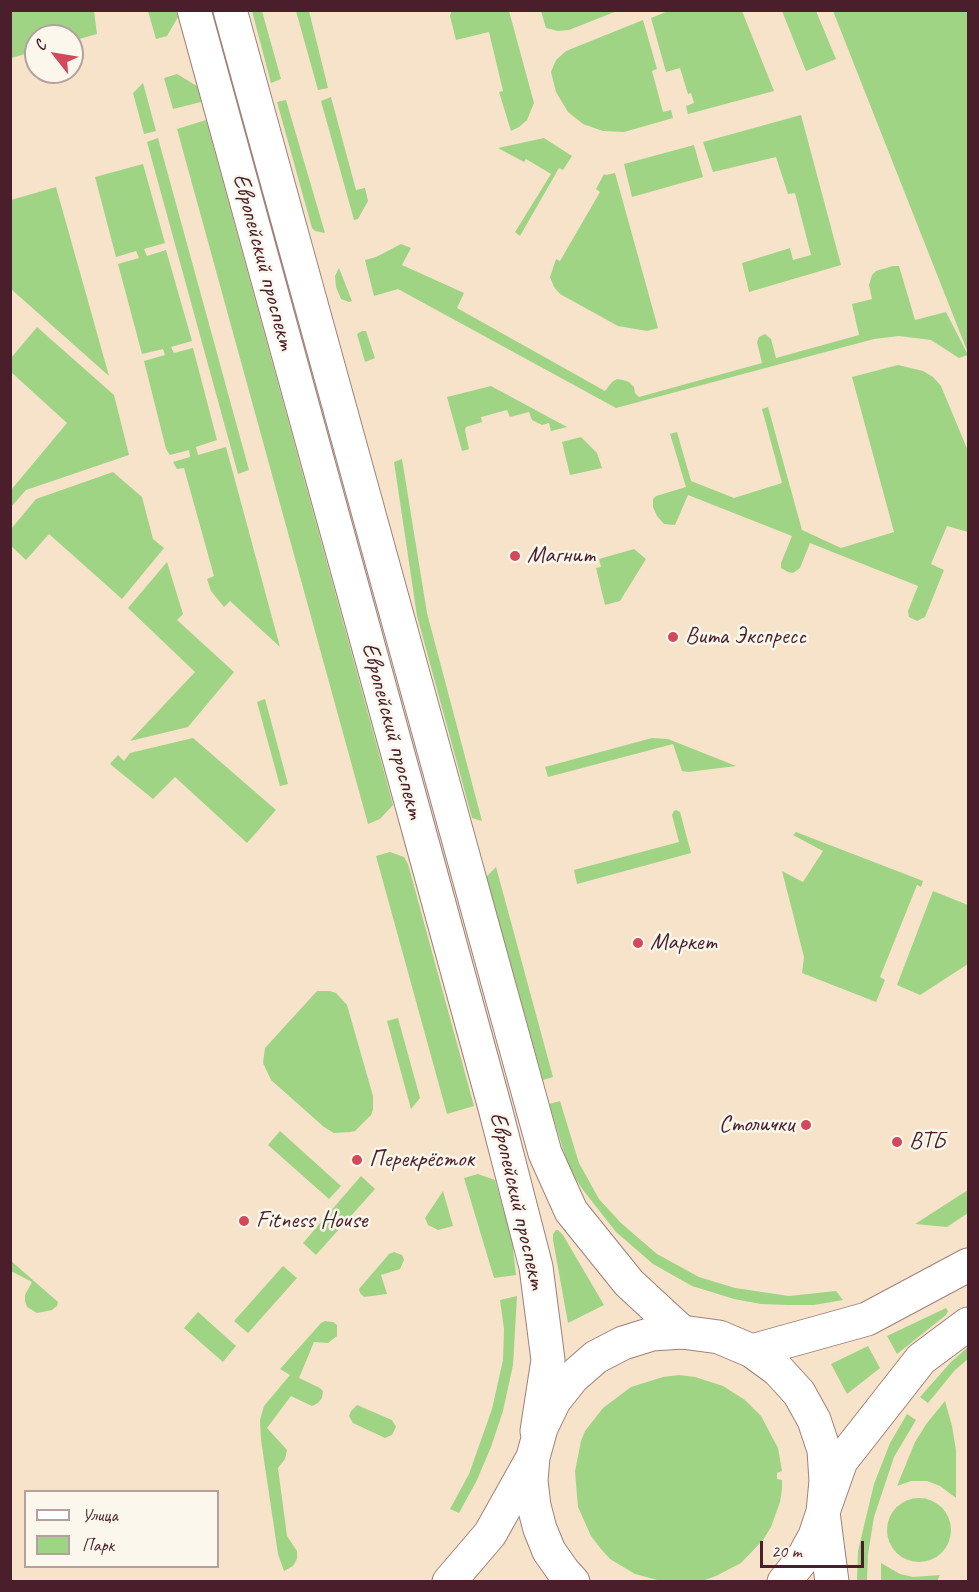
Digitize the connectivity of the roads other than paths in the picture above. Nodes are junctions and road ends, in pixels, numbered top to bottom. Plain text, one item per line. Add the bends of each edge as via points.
1 (195, 10) edge
2 (230, 10) edge
3 (969, 1265) edge
4 (969, 1324) edge
5 (682, 1332) junction
6 (752, 1351) junction
7 (533, 1457) junction
8 (823, 1512) junction
9 (449, 1581) edge
10 (573, 1581) edge
11 (784, 1581) edge
12 (832, 1581) edge

1 - 7 street, Европейский проспект via 536,1267 548,1360
2 - 5 street, Европейский проспект via 545,1153 571,1211 629,1283
3 - 6 street via 867,1319
4 - 8 street via 921,1359 900,1384 841,1461
5 - 6 street via 719,1337
5 - 7 street via 652,1334 622,1343 596,1357 554,1401
6 - 8 street via 778,1370 799,1393 814,1420 825,1460
7 - 9 street via 489,1534
7 - 10 street via 531,1481 540,1529 549,1551
8 - 11 street via 803,1558
8 - 12 street

